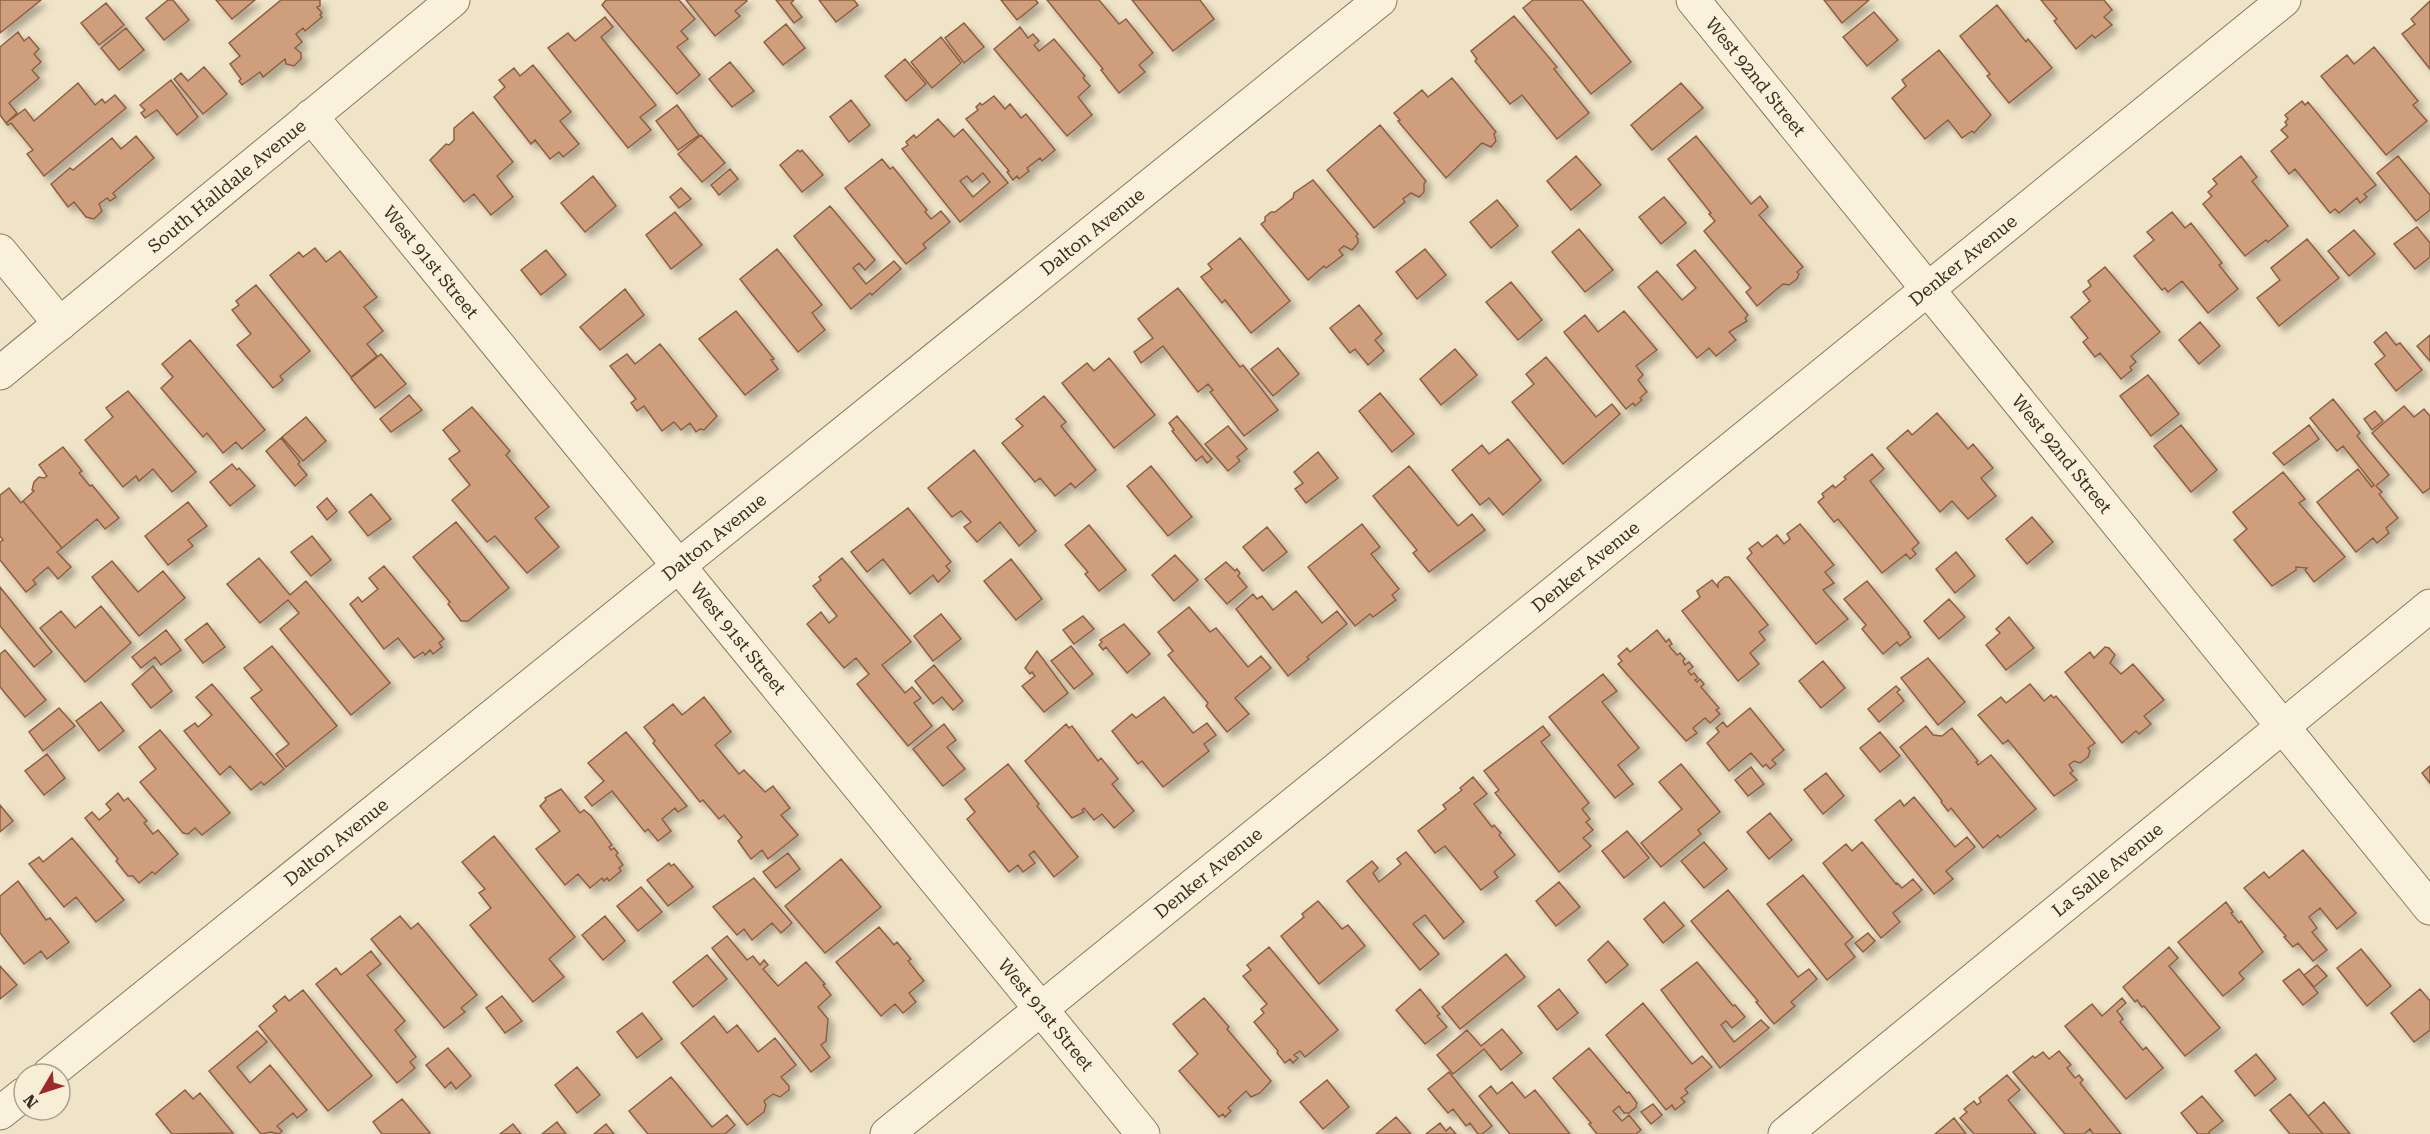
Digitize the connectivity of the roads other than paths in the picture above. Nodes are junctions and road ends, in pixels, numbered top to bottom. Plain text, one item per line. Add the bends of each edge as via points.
1 (1380, 0) edge
2 (1693, 0) edge
3 (2284, 0) edge
4 (443, 3) edge
5 (311, 116) junction
6 (0, 251) edge
7 (1928, 290) junction
8 (60, 324) junction
9 (0, 373) edge
10 (679, 567) junction
11 (2430, 606) edge
12 (2282, 726) junction
13 (2430, 909) edge
14 (1042, 1010) junction
15 (64, 1062) edge
16 (12, 1104) edge
17 (0, 1113) edge
18 (887, 1134) edge
19 (1143, 1134) edge
20 (1785, 1134) edge

1 - 10 street, Dalton Avenue
2 - 7 street, West 92nd Street
3 - 7 street, Denker Avenue
4 - 5 street, South Halldale Avenue
5 - 8 street, South Halldale Avenue
5 - 10 street, West 91st Street
6 - 8 street
7 - 12 street, West 92nd Street
7 - 14 street, Denker Avenue
8 - 9 street, South Halldale Avenue
10 - 14 street, West 91st Street
10 - 15 street, Dalton Avenue
11 - 12 street, La Salle Avenue
12 - 13 street, West 92nd Street
12 - 20 street, La Salle Avenue
14 - 18 street, Denker Avenue
14 - 19 street, West 91st Street
16 - 17 street

